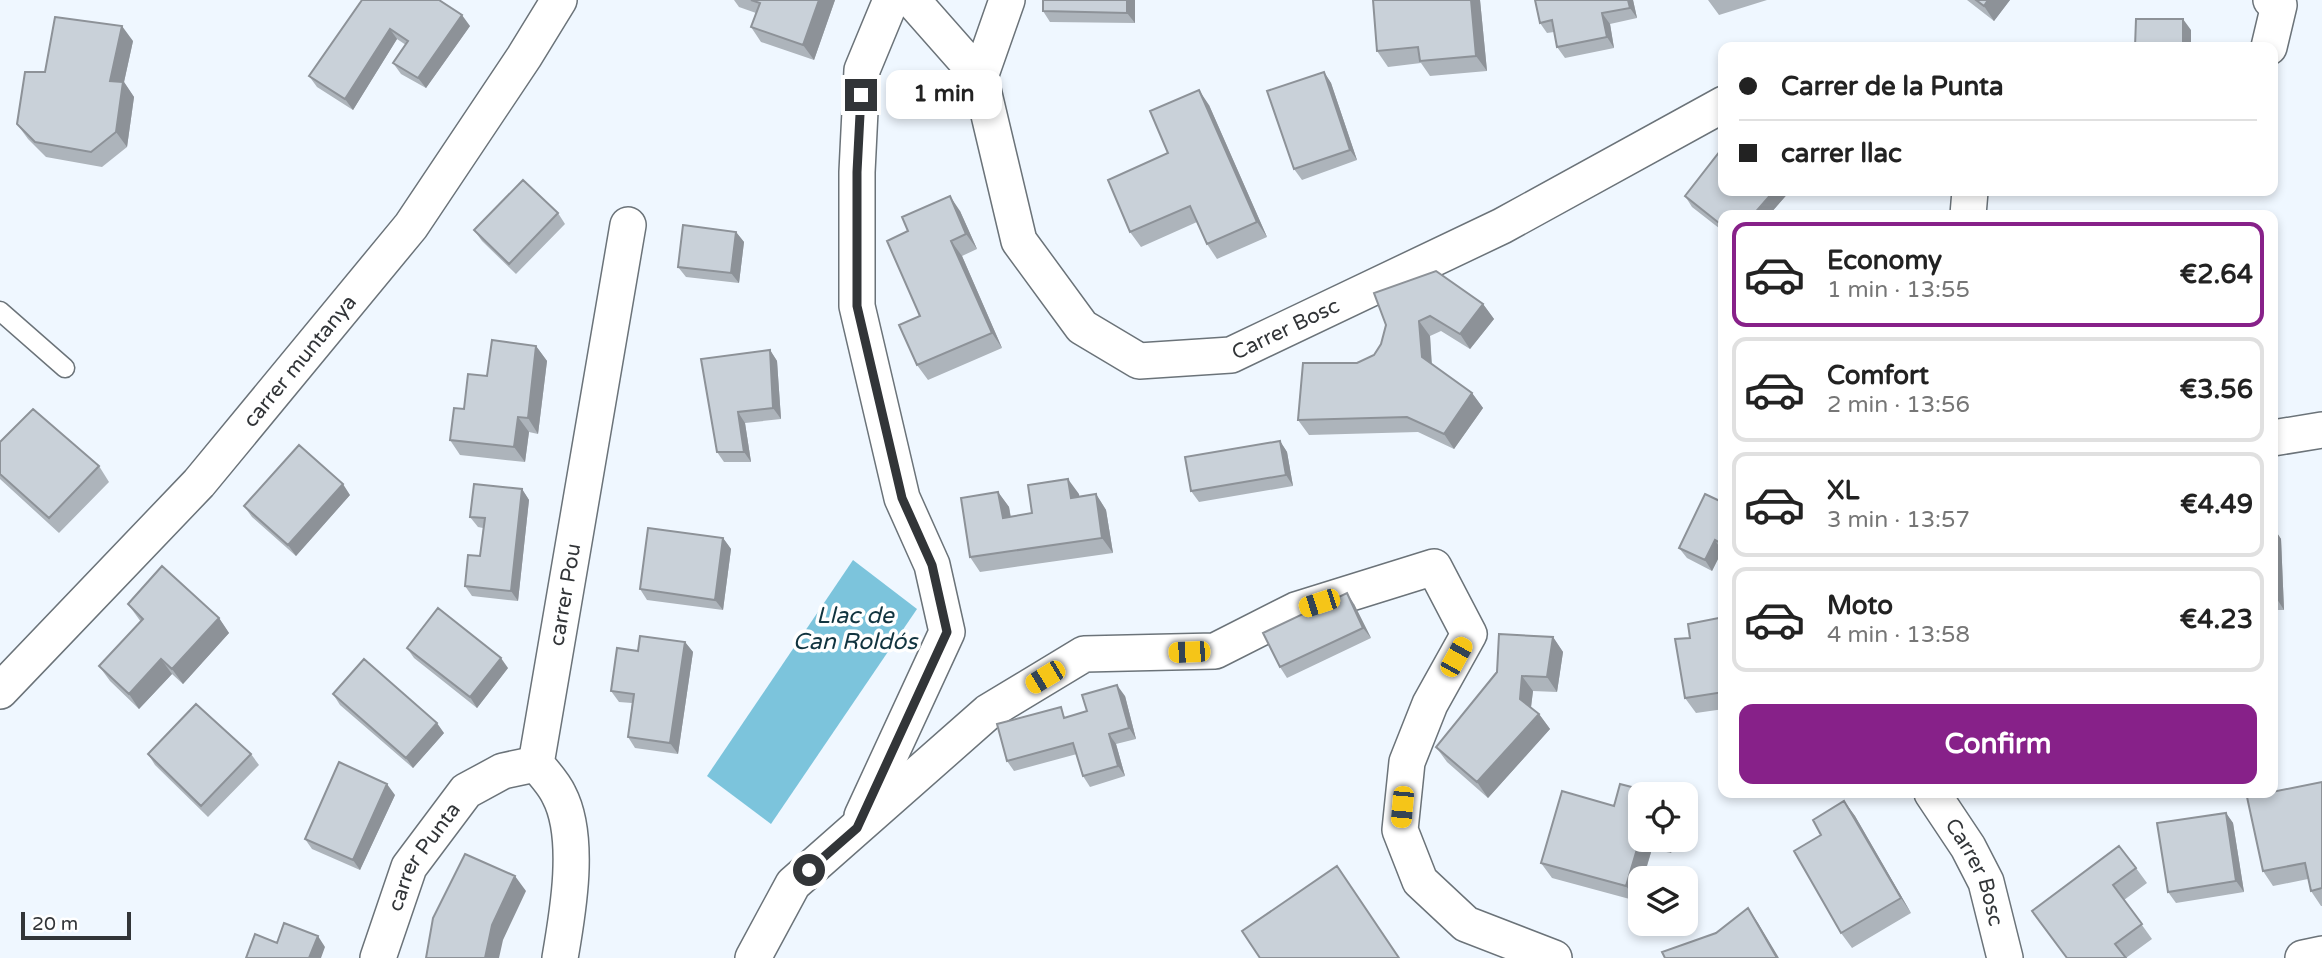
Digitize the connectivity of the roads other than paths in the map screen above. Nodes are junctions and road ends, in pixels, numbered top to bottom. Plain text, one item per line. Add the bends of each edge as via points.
1 (559, 0) edge
2 (891, 0) edge
3 (912, 0) edge
4 (1007, 0) edge
5 (2271, 0) edge
6 (2270, 42) edge
7 (980, 78) junction
8 (1718, 107) edge
9 (628, 225) dead end
10 (0, 310) edge
11 (65, 368) dead end
12 (2322, 430) edge
13 (2278, 437) edge
14 (0, 691) edge
15 (536, 764) junction
16 (1935, 798) edge
17 (857, 828) junction
18 (2322, 954) edge
19 (379, 958) edge
20 (560, 958) edge
21 (753, 958) edge
22 (1554, 958) edge
23 (2005, 958) edge
24 (2303, 958) edge

1 - 14 street, carrer muntanya via 411,226 199,483
2 - 17 street via 862,69 857,306 902,498 932,565 947,632
3 - 7 street
4 - 7 street
5 - 6 street via 2279,5
7 - 8 street, Carrer Bosc via 1020,241 1082,327 1139,361 1231,355 1502,226
9 - 15 street, carrer Pou
10 - 11 lane
12 - 13 street
15 - 19 street, carrer Punta via 503,771 466,791 409,867
15 - 20 street via 559,794 569,820 569,908
16 - 23 street, Carrer Bosc via 1986,882
17 - 21 street via 793,884
17 - 22 street via 988,712 1084,654 1215,651 1296,610 1434,567 1469,634 1430,704 1407,762 1400,830 1420,881 1466,924
18 - 24 street

